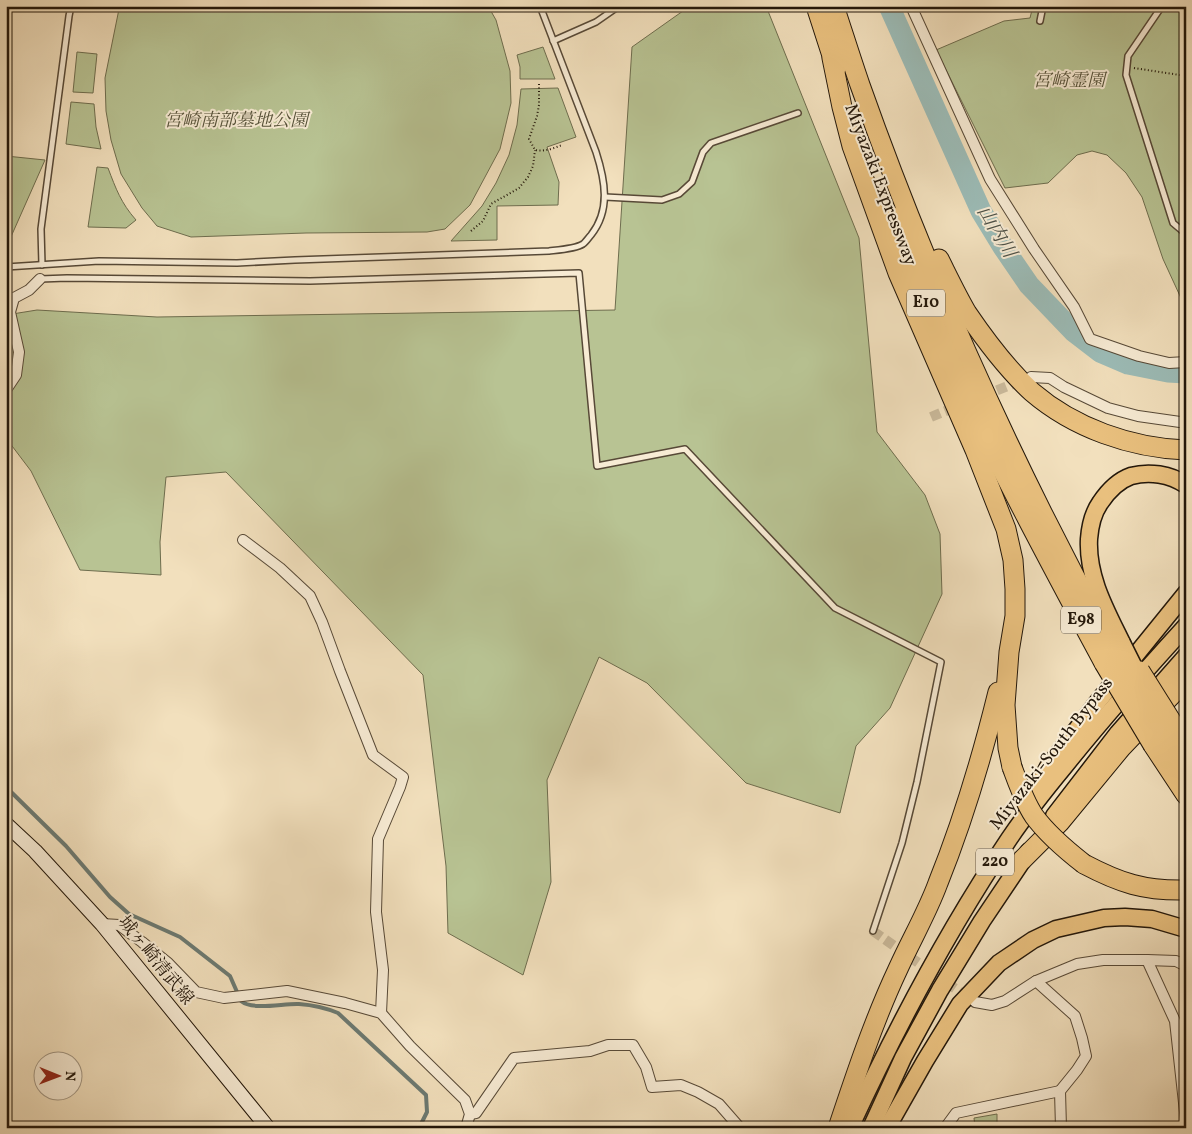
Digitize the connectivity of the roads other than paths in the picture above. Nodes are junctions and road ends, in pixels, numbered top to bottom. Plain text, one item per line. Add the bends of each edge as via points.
1 (71, 6) edge
2 (540, 6) edge
3 (619, 6) edge
4 (816, 6) edge
5 (834, 6) edge
6 (911, 6) edge
7 (1042, 6) edge
8 (1162, 6) edge
9 (1040, 21) dead end
10 (553, 41) junction
11 (832, 58) junction
12 (798, 113) dead end
13 (889, 162) junction
14 (605, 197) junction
15 (1186, 234) edge
16 (42, 265) junction
17 (6, 267) edge
18 (40, 279) joint
19 (1186, 362) edge
20 (1031, 377) tunnel mouth
21 (6, 390) edge
22 (1186, 422) edge
23 (1186, 450) edge
24 (1186, 485) edge
25 (1052, 532) junction
26 (243, 540) dead end
27 (1064, 572) junction
28 (1186, 593) edge
29 (1186, 626) edge
30 (1009, 652) junction
31 (1114, 652) junction
32 (1186, 656) edge
33 (1186, 680) edge
34 (1163, 732) junction
35 (1186, 740) edge
36 (1186, 757) edge
37 (1186, 769) edge
38 (1186, 795) edge
39 (6, 824) edge
40 (1010, 838) junction
41 (1022, 860) junction
42 (1186, 890) edge
43 (102, 924) junction
44 (1186, 929) edge
45 (873, 931) dead end
46 (1147, 960) junction
47 (1186, 966) edge
48 (1036, 981) junction
49 (975, 1002) tunnel mouth
50 (382, 1013) junction
51 (1175, 1020) junction
52 (1186, 1025) edge
53 (1060, 1091) junction
54 (470, 1114) junction
55 (1186, 1121) edge
56 (268, 1128) edge
57 (466, 1128) edge
58 (740, 1128) edge
59 (838, 1128) edge
60 (850, 1128) edge
61 (871, 1128) edge
62 (887, 1128) edge
63 (946, 1128) edge
64 (1061, 1128) edge

1 - 16 lane via 42,228
2 - 10 lane
3 - 10 lane via 596,22
4 - 11 highway, Miyazaki Expressway / E10
5 - 13 highway, Miyazaki Expressway / E10
6 - 19 street via 990,179 1074,307 1090,338 1146,358 1169,363
7 - 9 lane
8 - 15 lane via 1128,56 1126,75 1173,223
10 - 14 lane via 596,152 603,174
11 - 27 highway, Miyazaki Expressway / E10 via 874,174 940,338 1038,540
11 - 30 highway via 852,146 898,273 1006,529 1015,589 1015,616
12 - 14 lane via 711,143 703,152 692,182 679,194 662,200
13 - 23 highway via 967,312 999,357 1026,386 1051,406 1114,437 1153,447
13 - 25 highway, Miyazaki Expressway / E10 via 972,366
14 - 16 lane via 595,230 583,244 566,250 237,263 99,261
16 - 17 lane
18 - 21 street via 14,298 10,312 19,352 16,375
18 - 45 lane via 310,281 579,273 597,466 685,450 835,608 941,662 902,843
20 - 22 street via 1050,378 1108,408 1138,416
24 - 31 main road via 1160,474 1138,474 1110,488 1096,508 1090,531 1089,561
25 - 27 highway, Miyazaki Expressway / E10
25 - 31 highway via 1077,570
26 - 50 street via 310,596 373,755 403,777 378,839 376,912 383,970
27 - 31 highway, E98
28 - 40 main road via 1048,767
29 - 40 main road, Miyazaki-South Bypass / 220 via 1089,736
30 - 42 highway, bridge via 1005,705 1008,748 1020,789 1034,815 1066,850 1084,864 1114,879 1149,889
30 - 59 highway via 957,833 938,885 875,1020
31 - 34 highway, E98, bridge
32 - 41 main road, 220 via 1118,733
33 - 41 highway
34 - 35 highway
34 - 36 main road
34 - 37 highway, E98
34 - 38 highway, E98
39 - 43 main road, 城ヶ崎清武線
40 - 60 main road, Miyazaki-South Bypass / 220 via 928,972
41 - 61 main road, 220 via 940,990 903,1058
43 - 50 street via 119,925 168,963 196,992 224,998 287,991
43 - 56 main road, 城ヶ崎清武線
44 - 62 main road via 1152,919 1104,918 1056,929 1033,940 999,963 960,1004
46 - 47 street via 1176,961
46 - 48 street via 1103,960 1077,964
46 - 51 street
48 - 49 street via 1005,1002 992,1005
48 - 53 street via 1074,1016 1086,1056
50 - 54 street via 410,1046 465,1100
51 - 52 street
51 - 55 street
53 - 63 street via 956,1113
53 - 64 street
54 - 57 street
54 - 58 street via 476,1113 514,1058 590,1051 608,1045 633,1045 646,1067 652,1087 681,1084 719,1104

